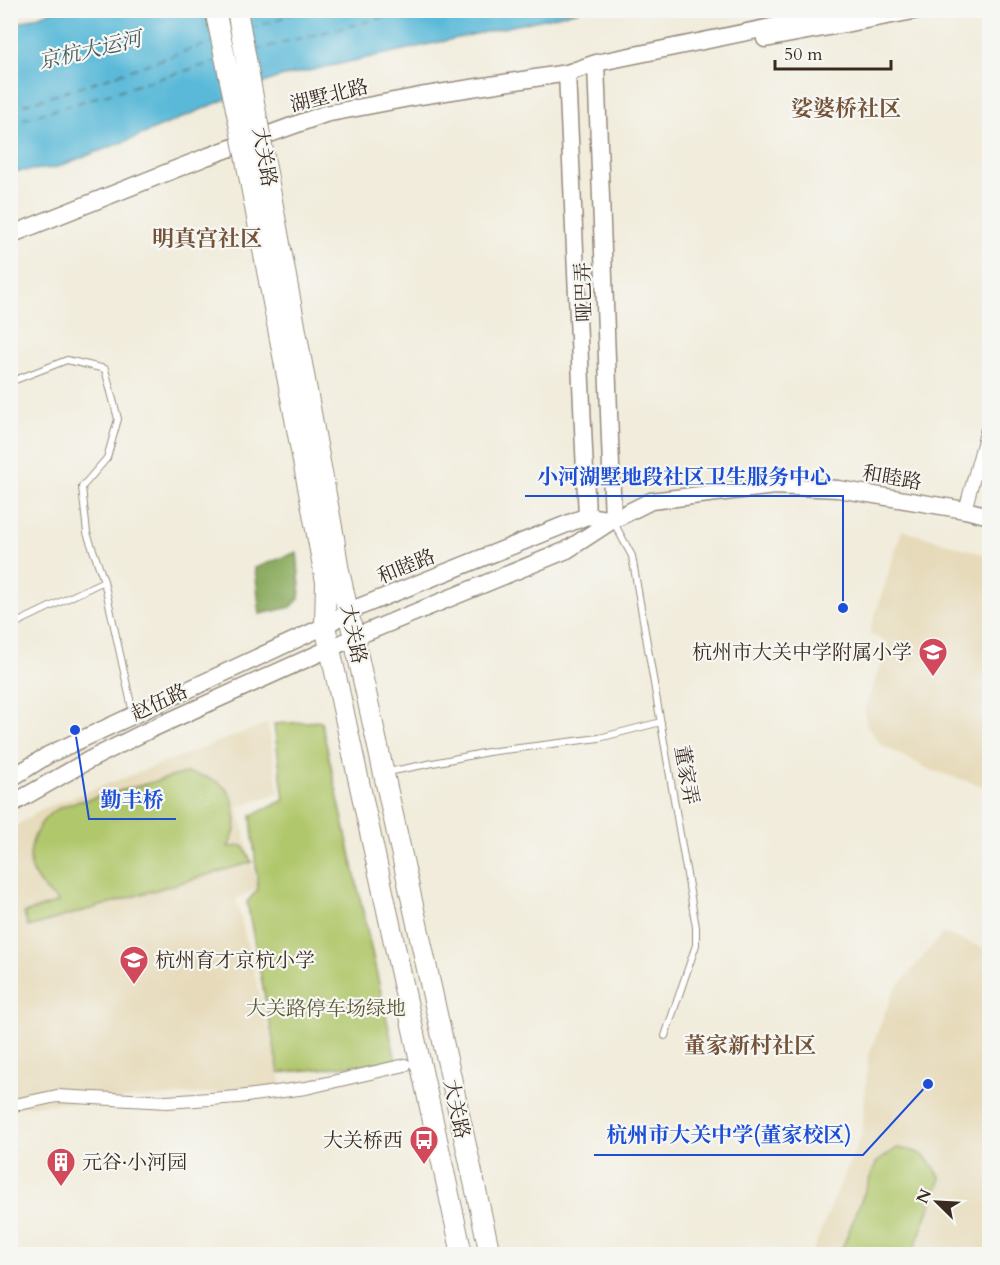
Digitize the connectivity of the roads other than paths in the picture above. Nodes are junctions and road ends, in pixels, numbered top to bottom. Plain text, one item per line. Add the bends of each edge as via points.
1 (215, 10) edge
2 (237, 10) edge
3 (854, 10) edge
4 (919, 10) edge
5 (596, 69) junction
6 (567, 73) junction
7 (10, 235) edge
8 (10, 382) edge
9 (990, 418) edge
10 (964, 510) junction
11 (587, 516) junction
12 (990, 516) edge
13 (613, 520) junction
14 (326, 541) junction
15 (104, 581) junction
16 (349, 611) junction
17 (10, 626) edge
18 (325, 626) junction
19 (355, 637) junction
20 (330, 648) junction
21 (134, 716) junction
22 (661, 722) junction
23 (384, 772) junction
24 (10, 779) edge
25 (10, 806) edge
26 (665, 1036) dead end
27 (405, 1065) dead end
28 (10, 1106) edge
29 (462, 1254) edge
30 (490, 1254) edge

1 - 14 main road, 大关路, bridge
2 - 14 main road, 大关路, bridge
3 - 5 main road, 湖墅北路 via 760,28
4 - 5 main road, 湖墅北路
5 - 6 main road, 湖墅北路
5 - 13 main road, 哑巴弄
6 - 7 main road, 湖墅北路 via 325,114
6 - 11 main road, 哑巴弄
8 - 15 lane via 67,360 105,369 118,419 107,458 82,487 87,533
9 - 10 street
10 - 12 main road, 和睦路
10 - 13 main road, 和睦路 via 838,489 774,486 651,501
11 - 13 main road
11 - 16 main road, 和睦路
13 - 19 main road, 和睦路 via 567,550
13 - 22 lane, 董家弄 via 632,556
14 - 16 main road, 大关路 via 338,566
14 - 18 main road, 大关路
15 - 17 lane
15 - 21 lane
16 - 18 main road, 和睦路
16 - 19 main road, 大关路
18 - 20 main road, 大关路
18 - 21 main road, 赵伍路
19 - 20 main road, 和睦路
19 - 23 main road, 大关路
20 - 25 main road, 赵伍路 via 147,730
20 - 29 main road, 大关路
21 - 24 main road, 赵伍路 via 48,755
22 - 23 lane via 599,738 488,752
22 - 26 lane, 董家弄 via 696,927 696,945
23 - 30 main road, 大关路
27 - 28 street via 306,1088 238,1098 167,1102 57,1096

